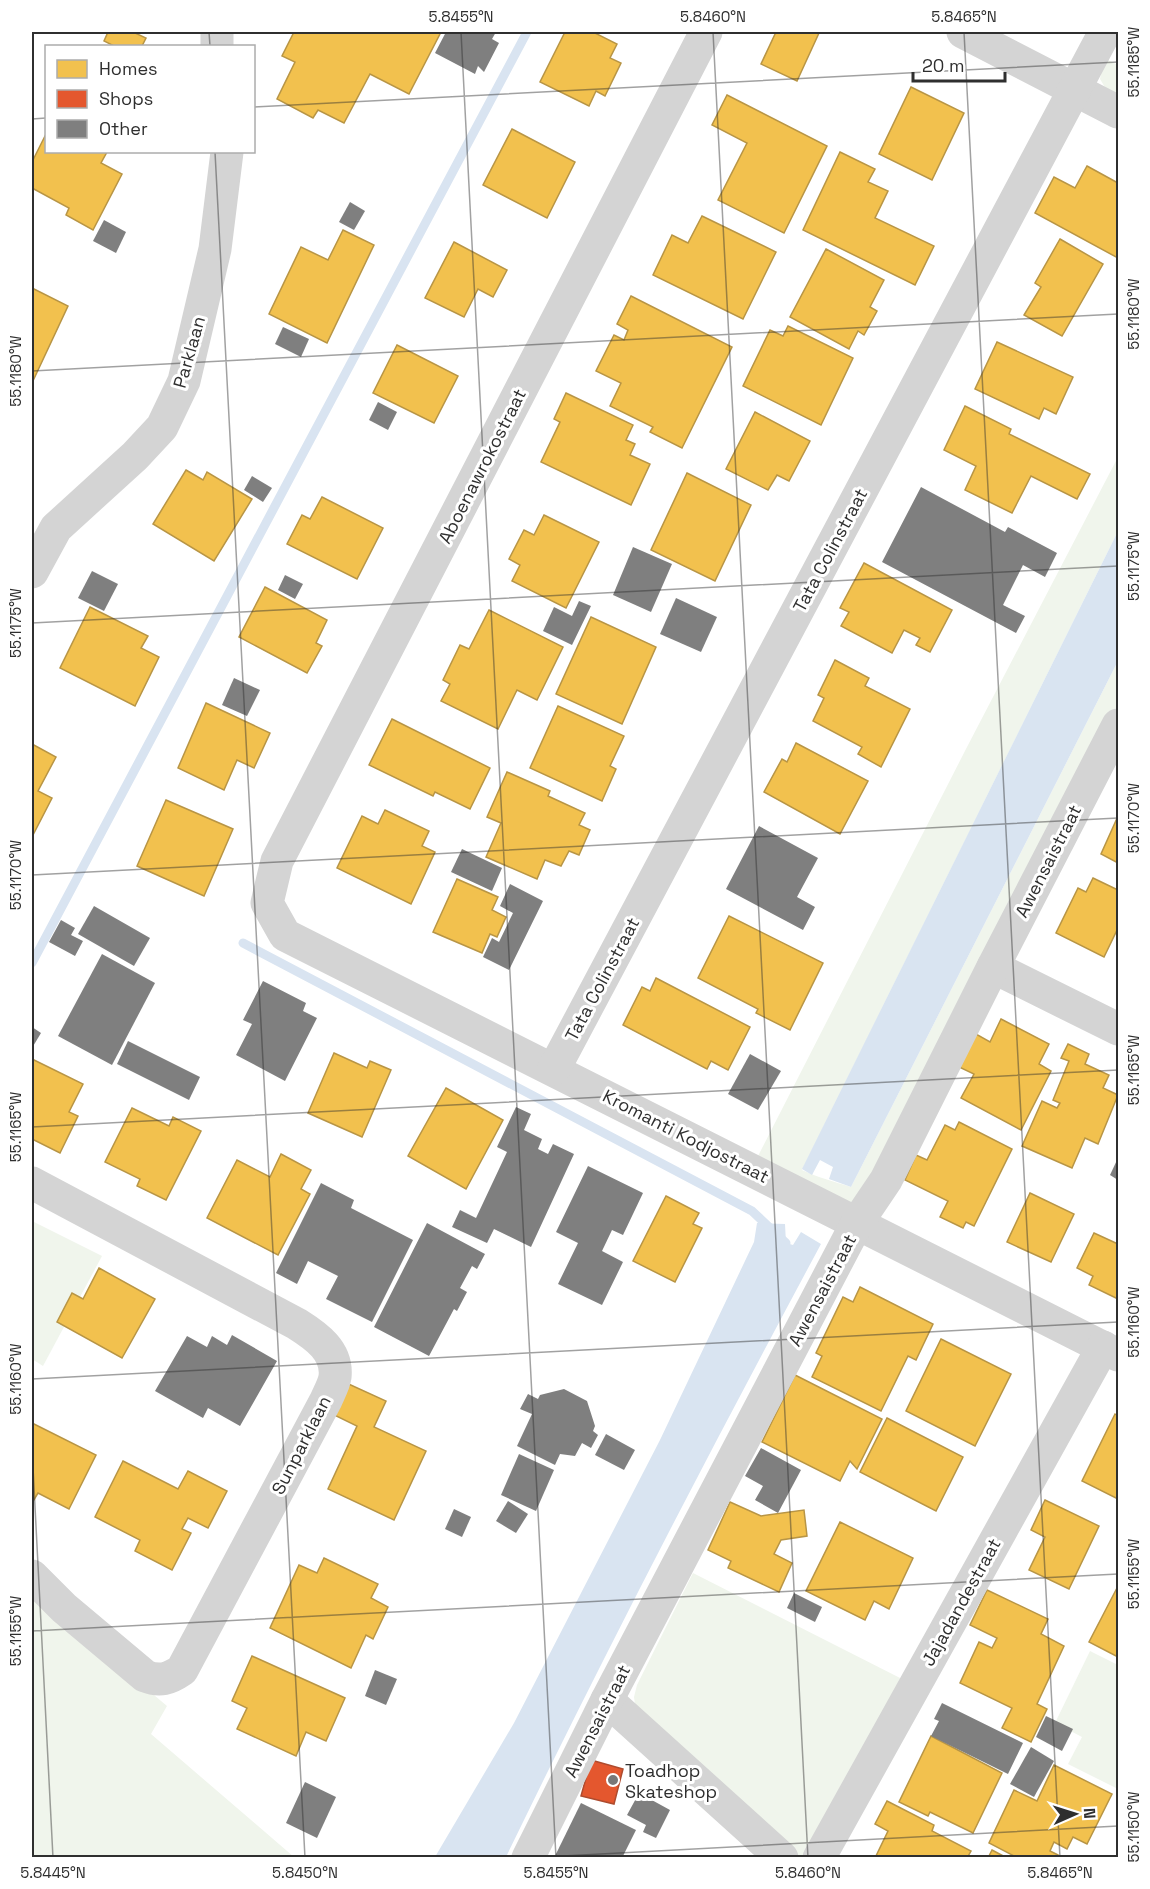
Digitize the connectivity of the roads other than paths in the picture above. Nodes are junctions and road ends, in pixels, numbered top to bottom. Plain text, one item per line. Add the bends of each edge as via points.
1 (706, 32) edge
2 (963, 32) edge
3 (1105, 32) edge
4 (1075, 89) junction
5 (1119, 112) edge
6 (227, 153) edge
7 (32, 572) edge
8 (1119, 725) edge
9 (267, 903) joint
10 (993, 967) junction
11 (1119, 1029) edge
12 (554, 1069) junction
13 (32, 1183) edge
14 (857, 1223) junction
15 (1111, 1351) edge
16 (32, 1576) edge
17 (607, 1700) junction
18 (528, 1857) edge
19 (782, 1857) edge
20 (819, 1857) edge

1 - 9 street, Aboenawrokostraat via 277,861
2 - 4 street
3 - 4 street, Tata Colinstraat
4 - 5 street
4 - 12 street, Tata Colinstraat
6 - 7 street, Parklaan via 215,249 183,381 162,427 56,528
8 - 10 street, Awensaistraat
9 - 12 street, Kromanti Kodjostraat via 285,935
10 - 11 street
10 - 14 street, Awensaistraat via 886,1180
12 - 14 street, Kromanti Kodjostraat
13 - 16 street, Sunparklaan via 313,1334 332,1356 335,1376 326,1400 182,1670 169,1678 155,1680 145,1676
14 - 15 street, Kromanti Kodjostraat
14 - 17 street, Awensaistraat
15 - 20 street, Jajadandestraat
17 - 18 street, Awensaistraat
17 - 19 street

